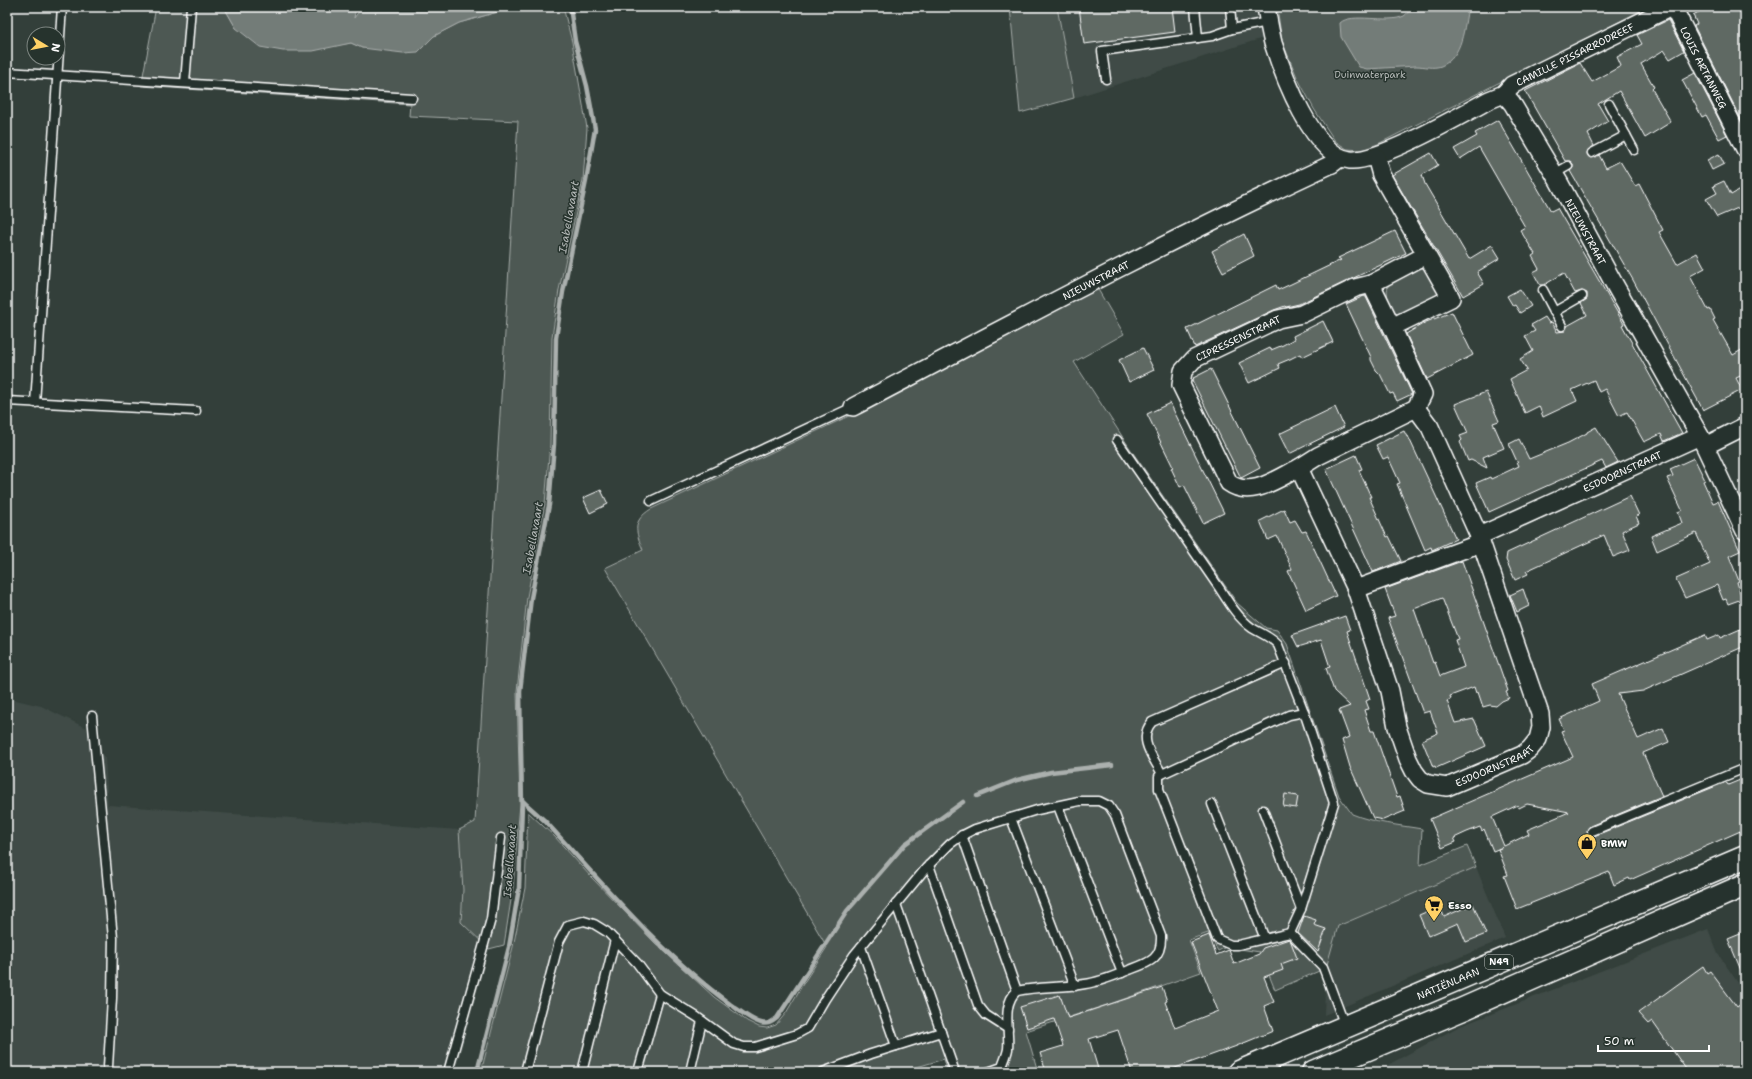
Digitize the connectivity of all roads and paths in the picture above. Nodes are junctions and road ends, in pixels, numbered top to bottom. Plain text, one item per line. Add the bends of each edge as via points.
1 (62, 7) edge
2 (191, 7) edge
3 (1195, 7) edge
4 (1230, 7) edge
5 (1672, 7) edge
6 (1267, 15) edge
7 (1232, 29) junction
8 (1198, 38) junction
9 (7, 72) edge
10 (57, 76) junction
11 (1106, 79) dead end
12 (185, 83) junction
13 (1504, 94) junction
14 (412, 98) dead end
15 (1609, 104) dead end
16 (1626, 135) junction
17 (1745, 149) edge
18 (1634, 150) dead end
19 (1592, 153) dead end
20 (1376, 157) junction
21 (1340, 158) junction
22 (1426, 255) junction
23 (1371, 284) junction
24 (1543, 290) dead end
25 (1582, 296) dead end
26 (1554, 312) junction
27 (1562, 326) dead end
28 (1392, 327) junction
29 (7, 401) edge
30 (35, 403) junction
31 (853, 407) joint
32 (1416, 408) junction
33 (196, 412) dead end
34 (1745, 426) edge
35 (1117, 440) dead end
36 (1702, 441) junction
37 (1299, 468) junction
38 (651, 501) dead end
39 (1745, 532) edge
40 (1480, 540) junction
41 (1356, 589) junction
42 (1286, 663) junction
43 (1304, 712) junction
44 (92, 716) dead end
45 (1745, 768) edge
46 (1162, 774) junction
47 (1212, 804) dead end
48 (1058, 806) junction
49 (1263, 810) dead end
50 (1011, 818) junction
51 (1592, 831) dead end
52 (962, 835) junction
53 (501, 838) dead end
54 (1745, 857) edge
55 (929, 865) junction
56 (1745, 885) edge
57 (896, 904) junction
58 (1301, 909) junction
59 (1290, 933) junction
60 (1264, 939) junction
61 (615, 940) junction
62 (861, 947) junction
63 (1122, 973) junction
64 (1075, 986) junction
65 (1017, 992) junction
66 (660, 994) junction
67 (702, 1021) junction
68 (1345, 1026) junction
69 (1008, 1029) junction
70 (941, 1032) junction
71 (896, 1046) junction
72 (110, 1072) edge
73 (448, 1072) edge
74 (525, 1072) edge
75 (582, 1072) edge
76 (638, 1072) edge
77 (690, 1072) edge
78 (823, 1072) edge
79 (955, 1072) edge
80 (988, 1072) edge
81 (1239, 1072) edge
82 (1313, 1072) edge

1 - 10 lane
2 - 12 lane
3 - 8 lane
4 - 7 lane
5 - 13 street, CAMILLE PISSARRODREEF via 1512,85
5 - 17 street, LOUIS ARTANWEG
6 - 7 lane
6 - 21 street via 1273,42 1290,90 1322,144
7 - 8 lane
8 - 11 lane via 1102,51
9 - 10 lane
10 - 12 lane
10 - 30 lane
12 - 14 lane
13 - 20 street
13 - 36 street, NIEUWSTRAAT via 1561,170 1609,282
15 - 16 lane
16 - 18 lane
16 - 19 lane
20 - 21 street via 1351,160
20 - 22 street via 1381,175
21 - 31 street, NIEUWSTRAAT
22 - 23 street, CIPRESSENSTRAAT
22 - 28 street via 1451,298
23 - 28 street
23 - 37 street, CIPRESSENSTRAAT via 1355,288 1302,314 1278,319 1194,359 1183,371 1181,385 1230,483 1236,488 1256,489
24 - 26 lane
25 - 26 lane
26 - 27 lane
28 - 32 street via 1423,394
29 - 30 lane
30 - 33 lane
31 - 38 lane
32 - 37 street, CIPRESSENSTRAAT via 1318,456
32 - 40 street, ESDOORNSTRAAT via 1430,427
34 - 36 street, ESDOORNSTRAAT
35 - 42 lane via 1234,611 1252,627 1271,637 1278,645
36 - 39 street, NIEUWSTRAAT
36 - 40 street, ESDOORNSTRAAT
37 - 41 street, ESDOORNSTRAAT
40 - 41 street, ESDOORNSTRAAT
40 - 41 street, ESDOORNSTRAAT via 1538,707 1541,727 1535,744 1522,755 1448,787 1428,784 1420,779 1408,759 1397,727 1390,691
42 - 43 lane
42 - 46 lane via 1152,722 1144,735
43 - 46 lane via 1289,715
43 - 58 lane via 1334,803
44 - 72 lane via 113,938 108,1067
45 - 51 lane
46 - 60 lane via 1159,776 1158,789 1217,938 1238,945
47 - 60 lane
48 - 50 lane
48 - 63 lane
48 - 63 lane via 1079,801 1099,801 1109,806 1115,815 1161,936 1158,954 1154,959
49 - 58 lane
50 - 52 lane
50 - 64 lane
52 - 55 lane
52 - 65 lane
53 - 73 lane via 491,919
54 - 68 main road, NATIËNLAAN / N49
55 - 57 lane
55 - 69 lane via 978,1005 986,1015
56 - 82 main road
57 - 62 lane
57 - 70 lane
58 - 59 lane
59 - 60 lane
59 - 68 lane via 1323,967
61 - 66 lane via 637,962
61 - 74 lane via 594,924 584,921 568,925 563,932
61 - 75 lane
62 - 67 lane via 808,1028 797,1034 755,1047 744,1047 734,1044
62 - 71 lane
63 - 64 lane via 1098,982
64 - 65 lane
65 - 69 lane via 1009,1006
66 - 67 lane
66 - 76 lane
67 - 77 lane
68 - 81 main road, NATIËNLAAN / N49
69 - 80 lane via 1008,1050 1002,1067
70 - 71 lane
70 - 79 lane
71 - 78 lane

